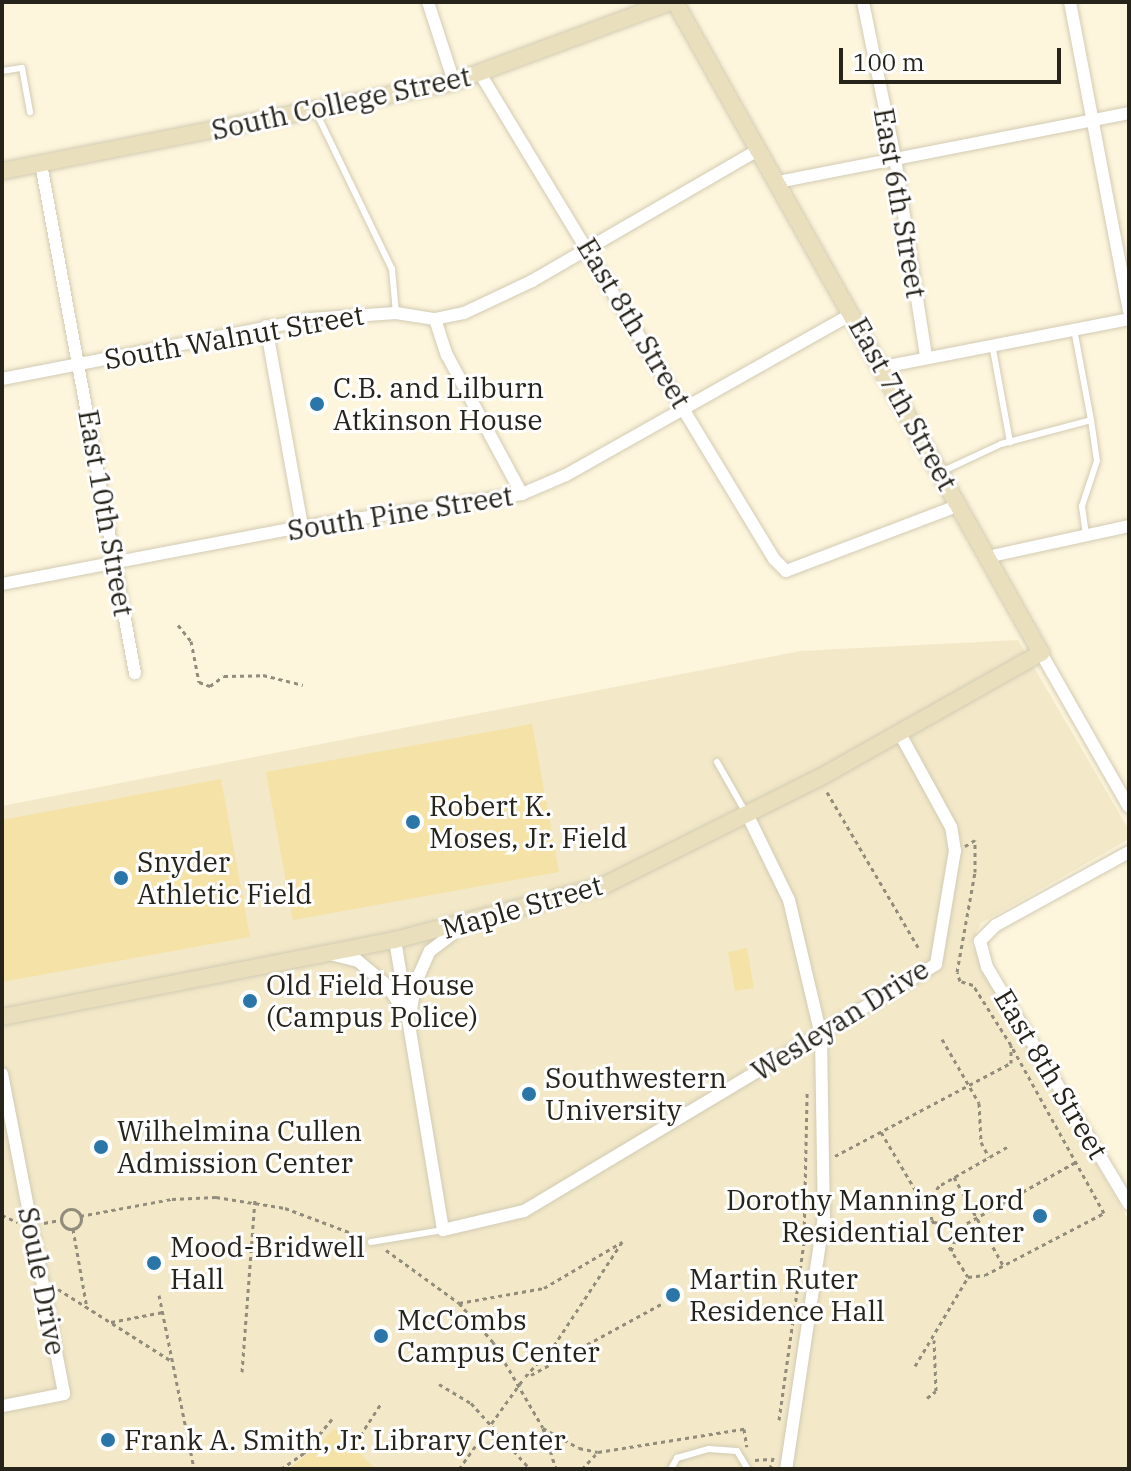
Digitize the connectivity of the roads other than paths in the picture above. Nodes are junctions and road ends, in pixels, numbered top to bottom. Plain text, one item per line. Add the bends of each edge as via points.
1 (428, 2) edge
2 (673, 2) edge
3 (863, 2) edge
4 (1070, 2) edge
5 (2, 71) edge
6 (481, 75) junction
7 (454, 82) junction
8 (315, 109) junction
9 (30, 112) dead end
10 (1129, 113) edge
11 (1091, 120) junction
12 (760, 149) junction
13 (895, 158) junction
14 (41, 164) junction
15 (2, 171) edge
16 (778, 182) junction
17 (589, 247) junction
18 (1129, 310) edge
19 (396, 313) junction
20 (852, 314) junction
21 (435, 319) junction
22 (1129, 319) edge
23 (266, 326) junction
24 (1074, 329) junction
25 (992, 344) junction
26 (926, 357) junction
27 (78, 364) junction
28 (883, 367) junction
29 (2, 379) edge
30 (684, 407) junction
31 (1091, 420) junction
32 (1010, 442) junction
33 (941, 472) junction
34 (522, 494) junction
35 (960, 505) junction
36 (1129, 526) edge
37 (302, 527) junction
38 (1086, 535) junction
39 (987, 557) junction
40 (116, 563) junction
41 (2, 584) edge
42 (1041, 653) junction
43 (135, 673) dead end
44 (899, 732) junction
45 (717, 762) dead end
46 (1129, 807) edge
47 (748, 816) junction
48 (1129, 852) edge
49 (464, 924) junction
50 (395, 940) junction
51 (328, 954) junction
52 (2, 1017) edge
53 (409, 1021) junction
54 (821, 1035) junction
55 (2, 1074) edge
56 (1129, 1204) edge
57 (443, 1230) junction
58 (371, 1242) road end
59 (2, 1406) edge
60 (671, 1469) edge
61 (748, 1469) edge
62 (786, 1469) edge

1 - 7 street
2 - 6 street, South College Street
2 - 12 street, East 7th Street
3 - 13 street, East 6th Street
4 - 11 street
5 - 9 lane via 22,68
6 - 7 street, South College Street
6 - 17 street, East 8th Street
7 - 8 street, South College Street
8 - 14 street, South College Street
8 - 19 lane via 392,269
10 - 11 street
11 - 13 street
11 - 18 street
12 - 16 street, East 7th Street
12 - 17 street, South Walnut Street
13 - 16 street
13 - 26 street, East 6th Street
14 - 15 street, South College Street
14 - 27 street, East 10th Street
16 - 20 street, East 7th Street
17 - 21 street, South Walnut Street via 501,297
17 - 30 street, East 8th Street
19 - 21 street, South Walnut Street
19 - 23 street, South Walnut Street
20 - 28 street, East 7th Street
20 - 30 street, South Pine Street
21 - 34 street via 447,355
22 - 24 street
23 - 27 street, South Walnut Street
23 - 37 street
24 - 25 street
24 - 31 lane
25 - 26 street
25 - 32 lane
26 - 28 street
27 - 29 street, South Walnut Street
27 - 40 street, East 10th Street
28 - 33 street, East 7th Street
30 - 34 street, South Pine Street via 566,475
30 - 35 street, East 8th Street via 786,571
31 - 32 lane
31 - 38 lane via 1097,461 1082,506
32 - 33 lane
33 - 35 street, East 7th Street
34 - 37 street, South Pine Street
35 - 39 street, East 7th Street
36 - 38 street
37 - 40 street, South Pine Street
38 - 39 street
39 - 42 street, East 7th Street
40 - 41 street, South Pine Street
40 - 43 street, East 10th Street
42 - 44 street, Maple Street
42 - 46 street, East 7th Street
44 - 47 street, Maple Street
44 - 54 street, Wesleyan Drive via 951,827 955,851 936,964
45 - 47 lane
47 - 49 street, Maple Street via 603,886
47 - 54 street via 789,900
48 - 56 street, East 8th Street via 996,925 980,941 987,967
49 - 50 street, Maple Street
49 - 53 street via 430,951 415,984
50 - 51 street, Maple Street
50 - 53 street
51 - 52 street, Maple Street
51 - 53 street via 358,961 387,985
53 - 57 street
54 - 57 street, Wesleyan Drive via 524,1211
54 - 62 street via 825,1162 816,1290
55 - 59 street, Soule Drive via 64,1394
57 - 58 lane
60 - 61 lane via 677,1458 709,1449 737,1451

